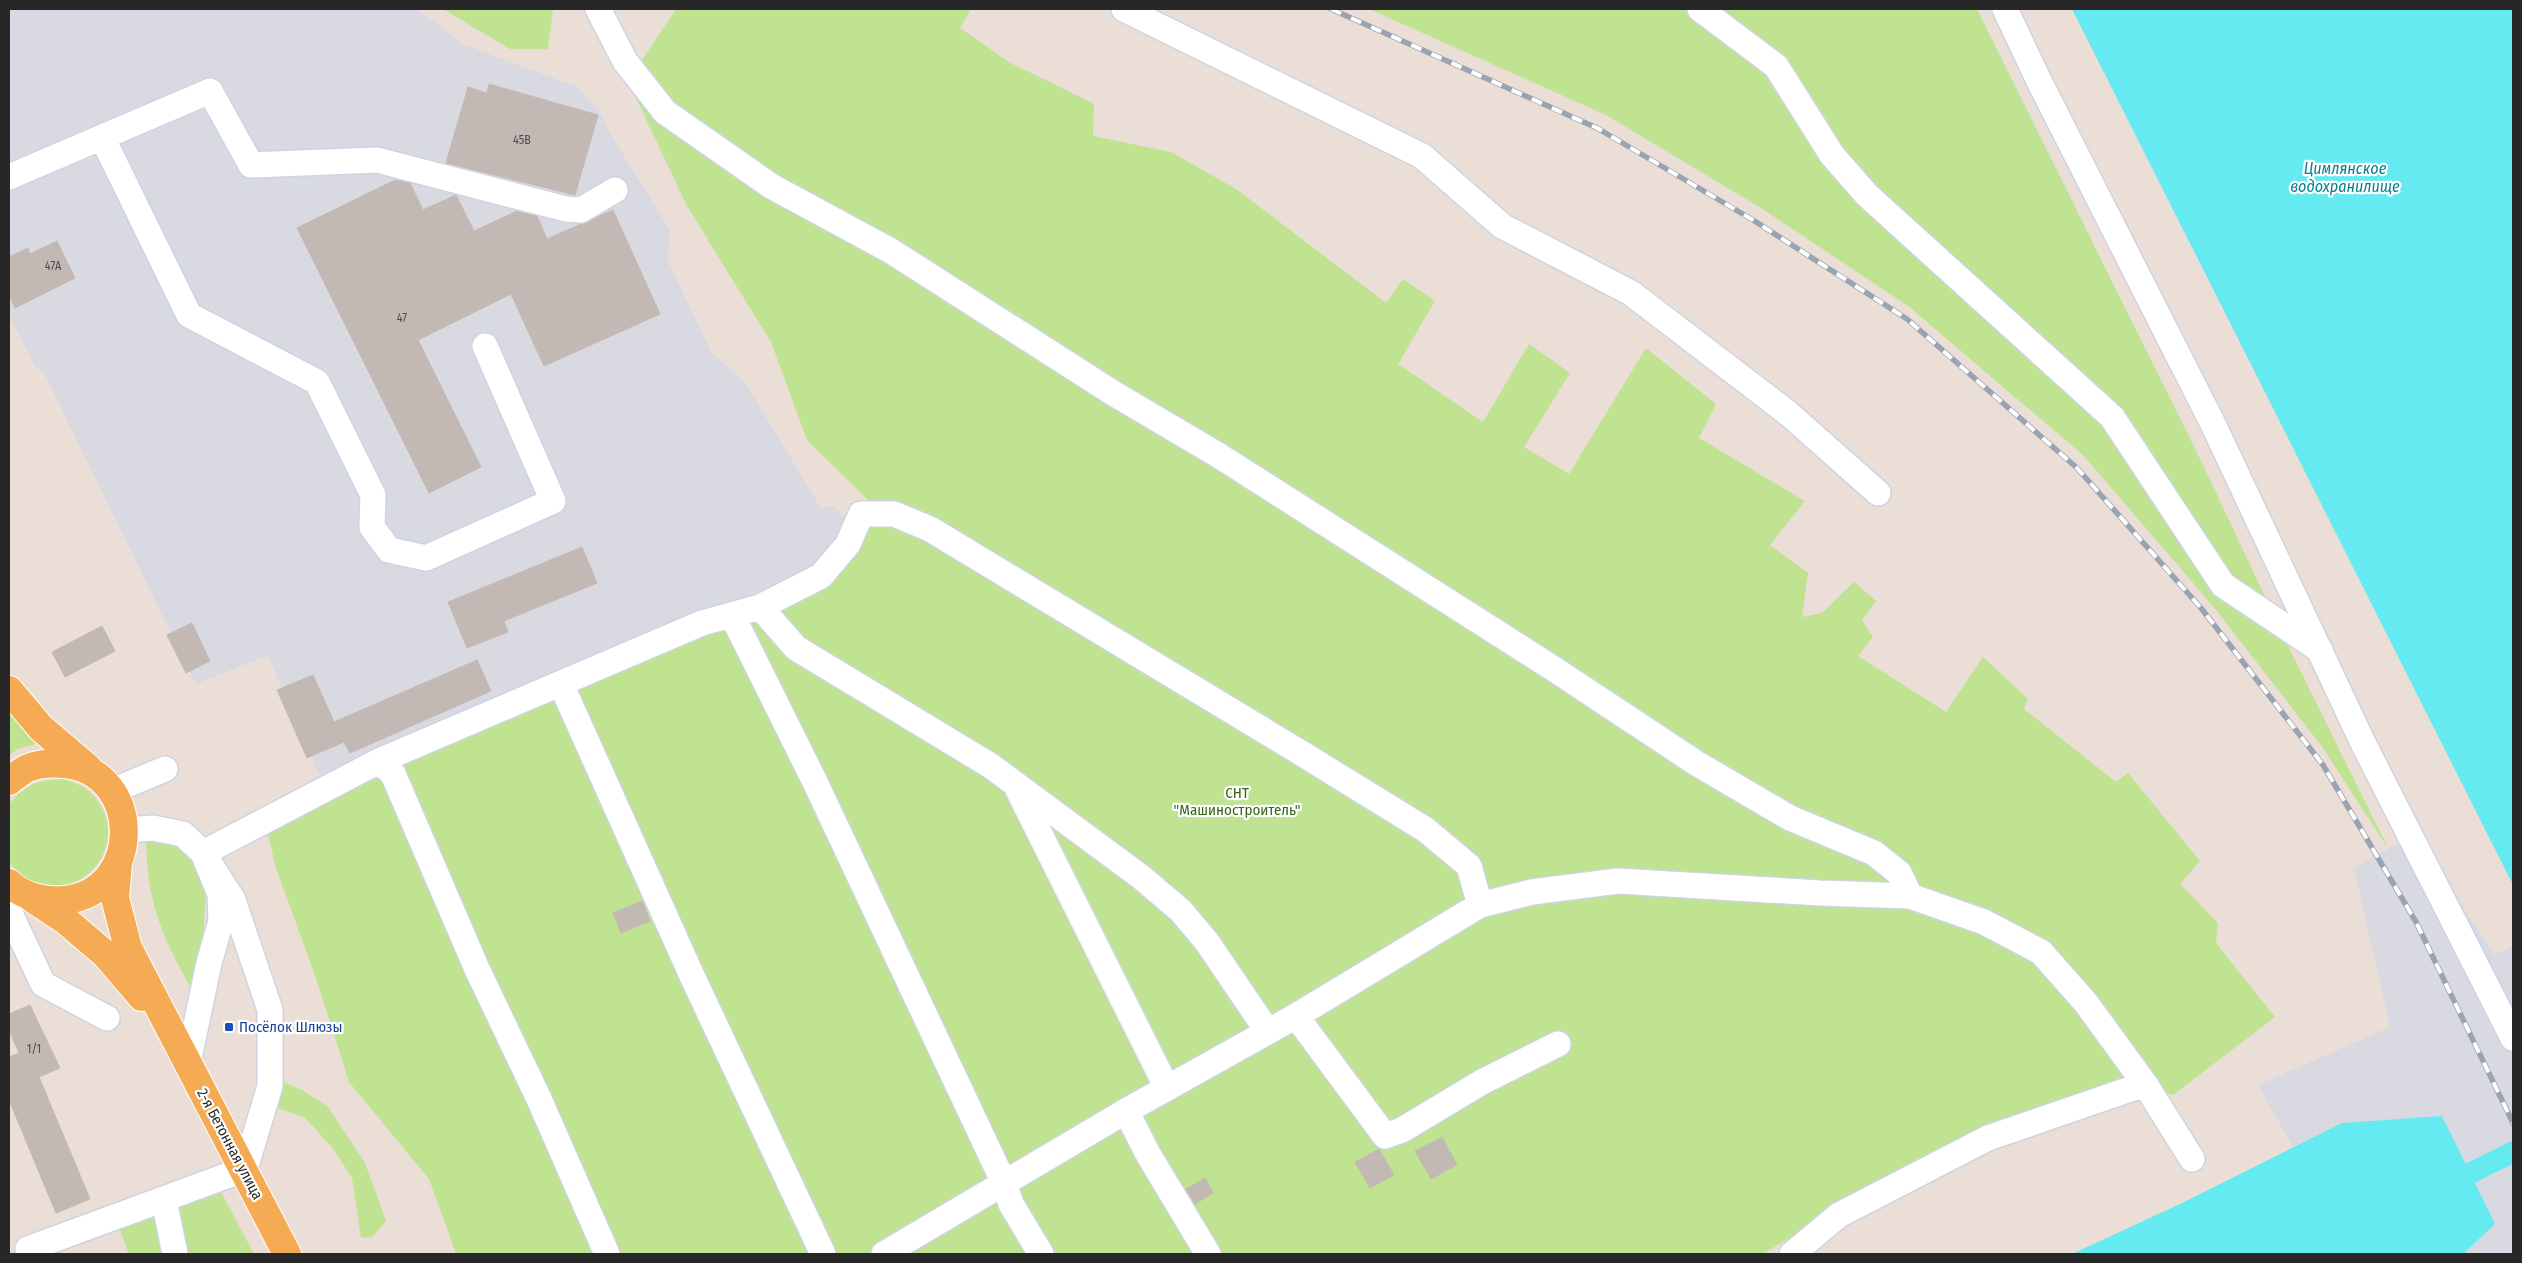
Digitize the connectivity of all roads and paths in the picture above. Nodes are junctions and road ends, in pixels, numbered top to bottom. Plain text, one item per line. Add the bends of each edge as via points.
1 (598, 9) edge
2 (1124, 9) edge
3 (1700, 9) edge
4 (2005, 9) edge
5 (102, 137) junction
6 (9, 177) edge
7 (615, 190) dead end
8 (485, 346) dead end
9 (1878, 493) dead end
10 (760, 607) junction
11 (732, 615) junction
12 (2320, 650) junction
13 (561, 684) junction
14 (9, 690) edge
15 (379, 761) junction
16 (165, 769) dead end
17 (9, 781) edge
18 (104, 784) junction
19 (1015, 785) junction
20 (125, 830) junction
21 (204, 853) junction
22 (118, 863) junction
23 (1910, 896) junction
24 (13, 904) edge
25 (1480, 905) junction
26 (1296, 1016) junction
27 (107, 1018) dead end
28 (1268, 1032) junction
29 (174, 1034) junction
30 (2513, 1038) edge
31 (1558, 1044) dead end
32 (188, 1063) junction
33 (2145, 1084) junction
34 (1167, 1088) junction
35 (1126, 1110) junction
36 (2192, 1159) dead end
37 (245, 1169) junction
38 (1004, 1183) junction
39 (164, 1200) junction
40 (28, 1249) dead end
41 (175, 1254) edge
42 (287, 1254) edge
43 (607, 1254) edge
44 (823, 1254) edge
45 (884, 1254) edge
46 (1040, 1254) edge
47 (1208, 1254) edge
48 (1792, 1254) edge

1 - 23 lane via 625,62 665,112 771,186 891,251 1113,393 1218,455 1696,763 1790,818 1874,853 1900,873
2 - 9 lane via 1422,156 1502,226 1631,294 1789,414
3 - 12 lane via 1776,66 1832,155 1867,195 2112,417 2223,585
4 - 12 lane via 2213,424
5 - 6 lane
5 - 7 lane via 210,91 251,165 377,160 574,210 581,210
5 - 8 lane via 189,315 316,382 373,495 372,528 389,550 426,558 553,501
10 - 11 lane
10 - 19 lane via 796,648 991,766
10 - 25 lane via 821,576 848,544 861,514 894,514 930,529 1426,830 1469,866
11 - 13 lane via 702,623
11 - 38 lane via 815,782
12 - 30 lane via 2363,743
13 - 15 lane
13 - 44 lane via 692,976
14 - 18 main road via 41,728
15 - 21 lane
15 - 43 lane via 393,774 477,969
16 - 18 lane
17 - 18 main road via 28,768 51,763 75,765
18 - 20 main road via 122,811
19 - 28 lane via 1141,877 1181,911 1207,942
19 - 34 lane
20 - 21 lane via 153,828 183,834
20 - 22 main road via 124,847
21 - 32 lane via 220,894 221,921
21 - 37 lane via 233,900 270,1010 270,1086
22 - 24 main road via 95,889 75,899
22 - 29 main road, 2-я Бетонная улица via 115,898 128,948
23 - 25 lane via 1618,882 1532,892
23 - 33 lane via 1984,922 2041,952 2086,1003
24 - 27 lane via 43,984
24 - 29 main road, 2-я Бетонная улица via 65,920 105,954
25 - 26 lane
26 - 28 lane
26 - 31 lane via 1385,1136 1402,1130 1482,1082
28 - 34 lane
29 - 32 main road, 2-я Бетонная улица
32 - 37 main road, 2-я Бетонная улица
33 - 36 lane
33 - 48 lane via 1988,1138 1839,1215
34 - 35 lane
35 - 38 lane
35 - 47 lane via 1148,1154
37 - 39 lane
37 - 42 main road, 2-я Бетонная улица
38 - 45 lane
38 - 46 lane via 1011,1204
39 - 40 lane
39 - 41 lane

